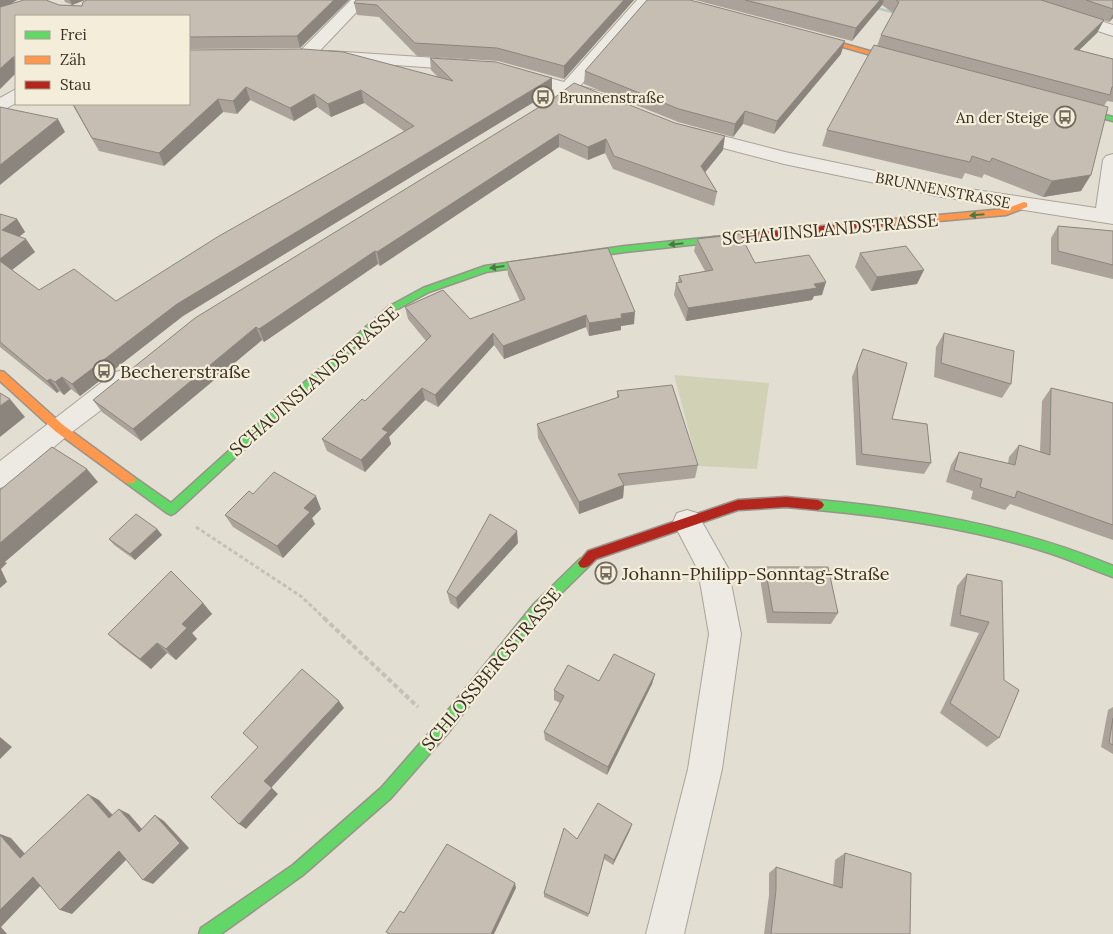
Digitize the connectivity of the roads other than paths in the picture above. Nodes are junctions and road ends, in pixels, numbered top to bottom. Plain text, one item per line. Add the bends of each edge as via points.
1 (360, 0) edge
2 (646, 0) edge
3 (1019, 0) edge
4 (1113, 31) edge
5 (795, 32) edge
6 (287, 54) edge
7 (306, 55) junction
8 (916, 65) edge
9 (568, 89) junction
10 (616, 104) edge
11 (1058, 104) edge
12 (537, 111) edge
13 (1113, 119) edge
14 (672, 127) edge
15 (1113, 160) edge
16 (1024, 205) junction
17 (1109, 217) edge
18 (139, 367) edge
19 (0, 375) edge
20 (59, 428) junction
21 (0, 477) edge
22 (687, 522) junction
23 (1113, 572) edge
24 (207, 934) edge
25 (665, 934) edge

1 - 7 street
2 - 9 street
3 - 4 street
5 - 8 street
6 - 7 street
7 - 9 street via 493,68
9 - 10 street
9 - 12 street
11 - 13 street
14 - 16 street, BRUNNENSTRASSE via 784,158
15 - 17 street
16 - 17 street, BRUNNENSTRASSE
16 -> 20 street, SCHAUINSLANDSTRASSE via 1006,212 625,249 484,268 426,290 392,309 171,510
18 - 20 street
19 - 20 street
20 - 21 street
22 - 23 street, SCHLOSSBERGSTRASSE via 738,505 786,502 848,507 1002,533
22 - 24 street, SCHLOSSBERGSTRASSE via 592,555 538,608 442,729 386,793 306,863
22 - 25 street via 713,568 725,634 704,769

